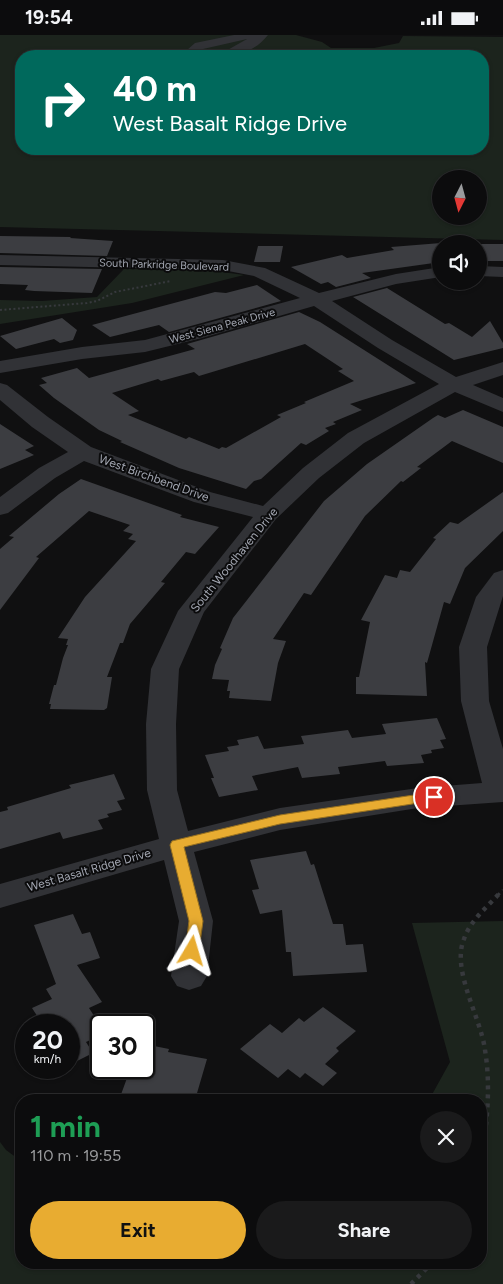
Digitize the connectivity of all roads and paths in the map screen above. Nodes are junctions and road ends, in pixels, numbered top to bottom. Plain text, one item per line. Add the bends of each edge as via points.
1 (262, 35) edge
2 (245, 36) edge
3 (193, 50) edge
4 (240, 50) edge
5 (0, 260) edge
6 (487, 271) edge
7 (503, 272) edge
8 (432, 273) edge
9 (173, 281) dead end
10 (317, 299) junction
11 (0, 310) edge
12 (0, 367) edge
13 (503, 368) edge
14 (454, 384) junction
15 (0, 389) edge
16 (503, 406) edge
17 (84, 452) junction
18 (0, 508) edge
19 (268, 514) junction
20 (503, 578) edge
21 (501, 792) edge
22 (176, 845) junction
23 (503, 889) edge
24 (0, 896) edge
25 (188, 976) dead end
26 (486, 1094) edge
27 (426, 1269) edge
28 (411, 1284) edge

1 - 4 street
2 - 3 street
5 - 10 street, South Parkridge Boulevard via 223,265 259,272
6 - 7 street
8 - 10 street, West Siena Peak Drive
9 - 11 path via 115,292 87,303
10 - 12 street, West Siena Peak Drive via 145,346
10 - 14 street, South Parkridge Boulevard
13 - 14 street, South Woodhaven Drive
14 - 16 street, South Parkridge Boulevard
14 - 19 street, South Woodhaven Drive via 356,438
15 - 17 street, West Birchbend Drive
17 - 18 street via 47,473
17 - 19 street, West Birchbend Drive via 202,497
19 - 22 street, South Woodhaven Drive via 191,611 165,669 161,724 162,790
20 - 21 street via 488,597 473,647 475,701
21 - 22 street, West Basalt Ridge Drive via 418,798 290,818
22 - 24 street, West Basalt Ridge Drive
22 - 25 street, South Woodhaven Drive via 196,921
23 - 26 path via 480,914 462,942 461,962 486,1050
27 - 28 path

